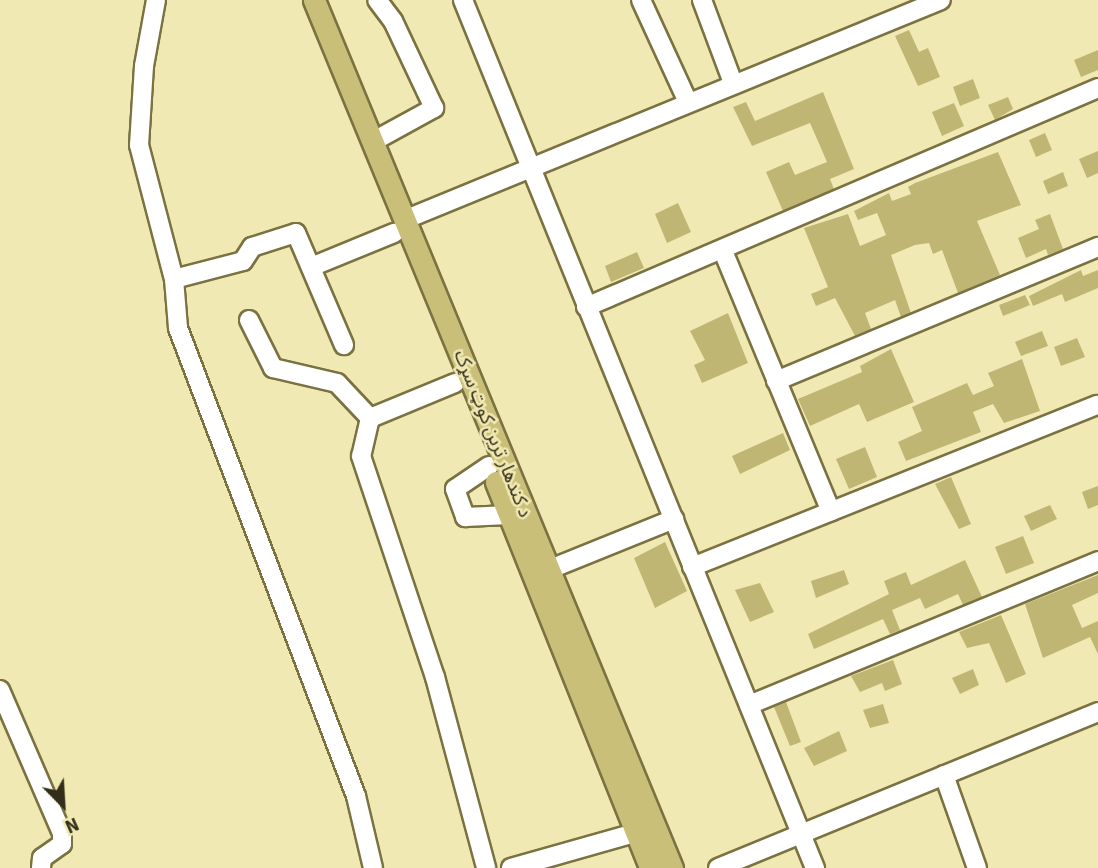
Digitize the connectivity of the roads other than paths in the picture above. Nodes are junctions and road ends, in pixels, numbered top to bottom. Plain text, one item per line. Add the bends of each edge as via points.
1 (156, 0) edge
2 (300, 0) edge
3 (314, 0) edge
4 (377, 0) edge
5 (463, 0) edge
6 (641, 0) edge
7 (702, 0) edge
8 (941, 0) edge
9 (733, 83) junction
10 (1098, 88) edge
11 (688, 102) junction
12 (372, 142) junction
13 (529, 169) junction
14 (399, 227) junction
15 (1098, 247) edge
16 (723, 251) junction
17 (311, 267) junction
18 (174, 279) junction
19 (586, 307) junction
20 (249, 320) dead end
21 (344, 345) dead end
22 (776, 381) junction
23 (456, 383) junction
24 (1098, 405) edge
25 (370, 418) junction
26 (489, 466) junction
27 (831, 512) junction
28 (509, 514) junction
29 (674, 519) junction
30 (1098, 561) edge
31 (692, 567) junction
32 (540, 572) junction
33 (0, 690) edge
34 (749, 705) junction
35 (1098, 712) edge
36 (944, 775) junction
37 (635, 833) junction
38 (801, 834) junction
39 (550, 863) edge
40 (41, 868) edge
41 (373, 868) edge
42 (486, 868) edge
43 (511, 868) edge
44 (650, 868) edge
45 (672, 868) edge
46 (718, 868) edge
47 (815, 868) edge
48 (978, 868) edge

1 - 18 street via 144,66 139,145
2 - 14 main road, د کندهار ترين کوټ سړک
3 - 12 main road, د کندهار ترين کوټ سړک
4 - 12 street via 393,21 434,108
5 - 13 street
6 - 11 street
7 - 9 street
8 - 9 street
9 - 11 street
10 - 16 street
11 - 13 street
12 - 14 main road, د کندهار ترين کوټ سړک
13 - 14 street
13 - 19 street
14 - 17 street
14 - 23 main road, د کندهار ترين کوټ سړک
14 - 32 main road, د کندهار ترين کوټ سړک
15 - 22 street
16 - 19 street
16 - 22 street
17 - 18 street via 298,236 292,233 251,247 243,261
17 - 21 street
18 - 41 street via 178,328 351,783
19 - 29 street
20 - 25 street via 273,368 337,383
22 - 27 street
23 - 25 street
23 - 26 main road, د کندهار ترين کوټ سړک
24 - 27 street
25 - 42 street via 361,456 435,677
26 - 28 main road, د کندهار ترين کوټ سړک
26 - 28 street via 454,489 465,517
27 - 31 street
28 - 32 main road, د کندهار ترين کوټ سړک
29 - 31 street
29 - 32 street
30 - 34 street
31 - 34 street
32 - 37 main road, د کندهار ترين کوټ سړک
32 - 45 main road, د کندهار ترين کوټ سړک
33 - 40 street via 62,833 62,844 42,858
34 - 38 street
35 - 36 street
36 - 38 street
36 - 48 street
37 - 39 street
37 - 44 main road, د کندهار ترين کوټ سړک
38 - 46 street
38 - 47 street
39 - 43 street

